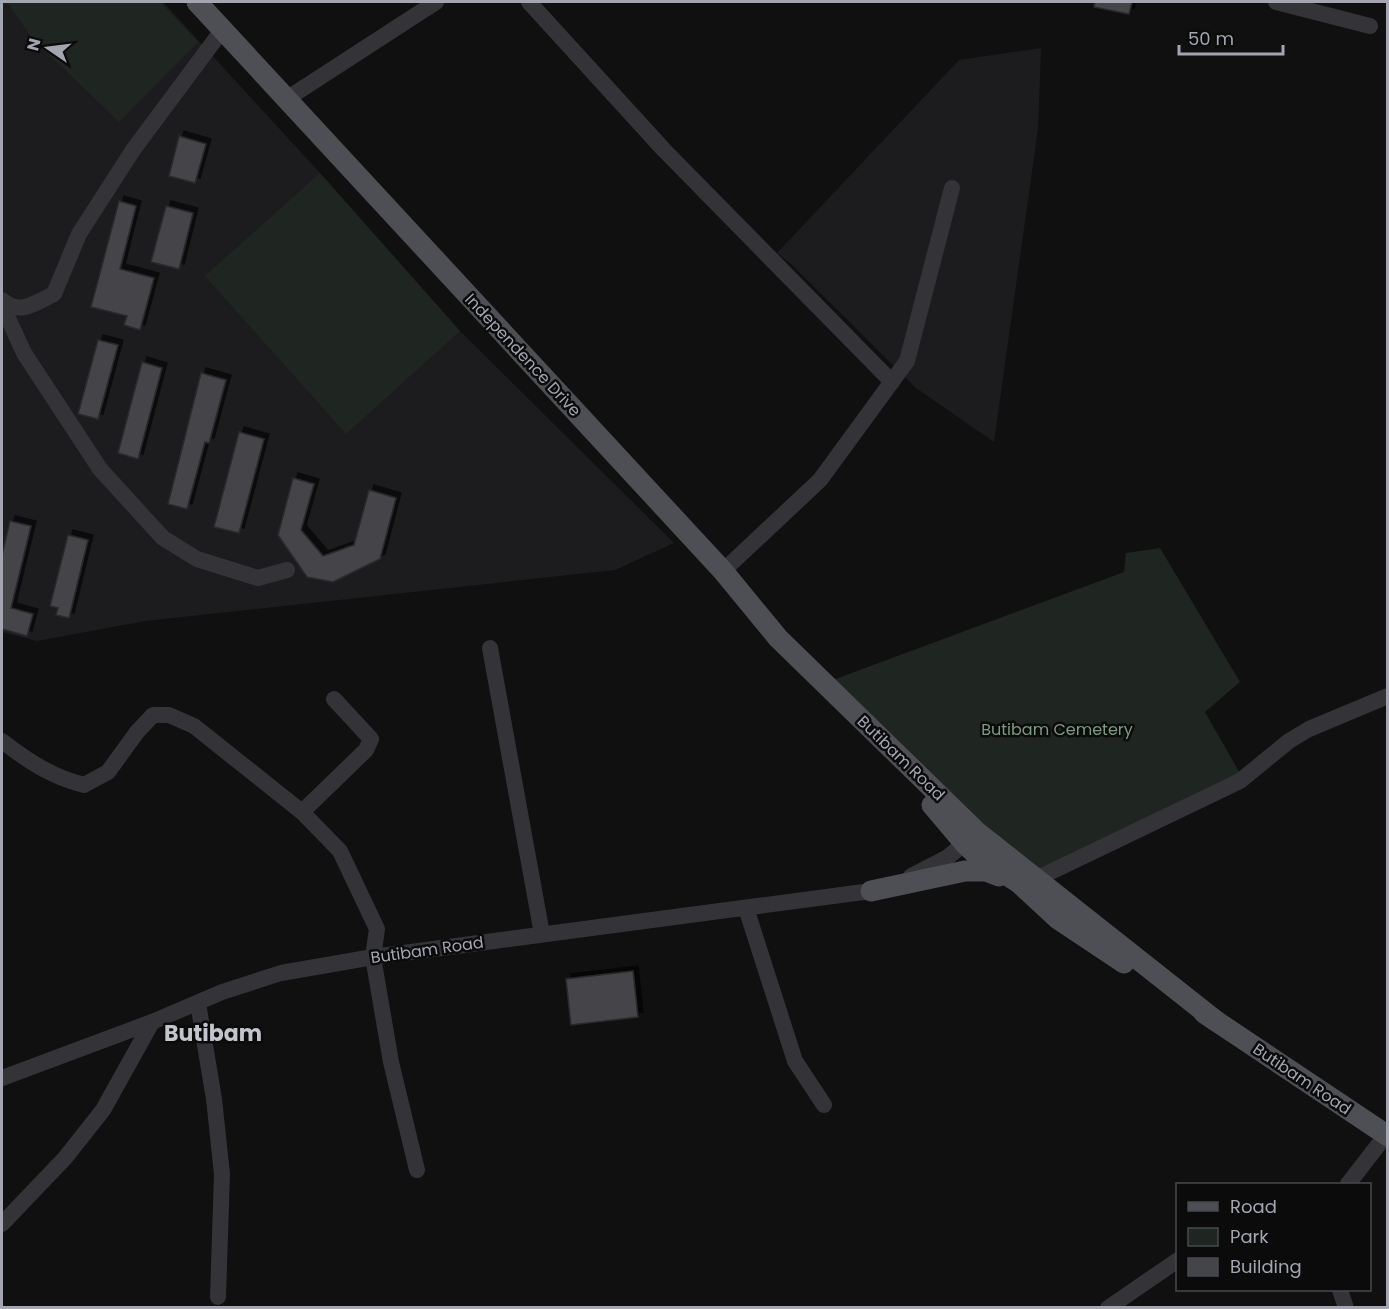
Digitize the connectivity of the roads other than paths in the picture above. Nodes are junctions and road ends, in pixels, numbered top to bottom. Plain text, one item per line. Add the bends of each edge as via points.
1 (197, 2) edge
2 (436, 2) edge
3 (529, 2) edge
4 (1276, 2) edge
5 (1370, 26) dead end
6 (223, 29) junction
7 (288, 98) junction
8 (952, 188) dead end
9 (2, 303) edge
10 (892, 382) junction
11 (287, 570) dead end
12 (723, 571) junction
13 (490, 648) dead end
14 (1388, 696) edge
15 (334, 699) dead end
16 (850, 709) joint
17 (2, 741) edge
18 (302, 812) junction
19 (980, 845) junction
20 (1028, 881) junction
21 (871, 891) junction
22 (746, 908) junction
23 (542, 934) junction
24 (373, 957) junction
25 (198, 1003) junction
26 (152, 1022) junction
27 (2, 1078) edge
28 (824, 1105) dead end
29 (1387, 1135) edge
30 (417, 1170) dead end
31 (1350, 1183) edge
32 (2, 1224) edge
33 (1176, 1261) edge
34 (1340, 1291) edge
35 (218, 1297) dead end
36 (1108, 1308) edge
37 (1346, 1308) edge

1 - 6 main road, Independence Drive
2 - 7 street
3 - 10 street via 664,150
4 - 5 street
6 - 7 main road, Independence Drive
6 - 9 street via 133,150 79,234 54,294 24,308
7 - 12 main road, Independence Drive
8 - 10 street via 907,361
9 - 11 street via 24,353 100,469 163,538 197,559 258,579
10 - 12 street via 820,480
12 - 16 main road, Independence Drive via 778,638
13 - 23 street
14 - 20 street via 1309,729 1240,782
15 - 18 street via 371,739 366,750
16 - 19 main road, Butibam Road
17 - 18 street via 33,765 84,785 108,772 153,715 169,715 194,726
18 - 24 street via 340,851 377,929
19 - 20 main road, Butibam Road
19 - 21 street, Butibam Road
20 - 21 main road via 965,871
20 - 29 main road, Butibam Road via 1058,919
21 - 22 street, Butibam Road
22 - 23 street, Butibam Road
22 - 28 street via 795,1061
23 - 24 street, Butibam Road
24 - 25 street, Butibam Road via 281,973
24 - 30 street
25 - 26 street, Butibam Road
25 - 35 street via 222,1174
26 - 27 street, Butibam Road
26 - 32 street via 104,1110
29 - 31 street
33 - 36 street
34 - 37 street

